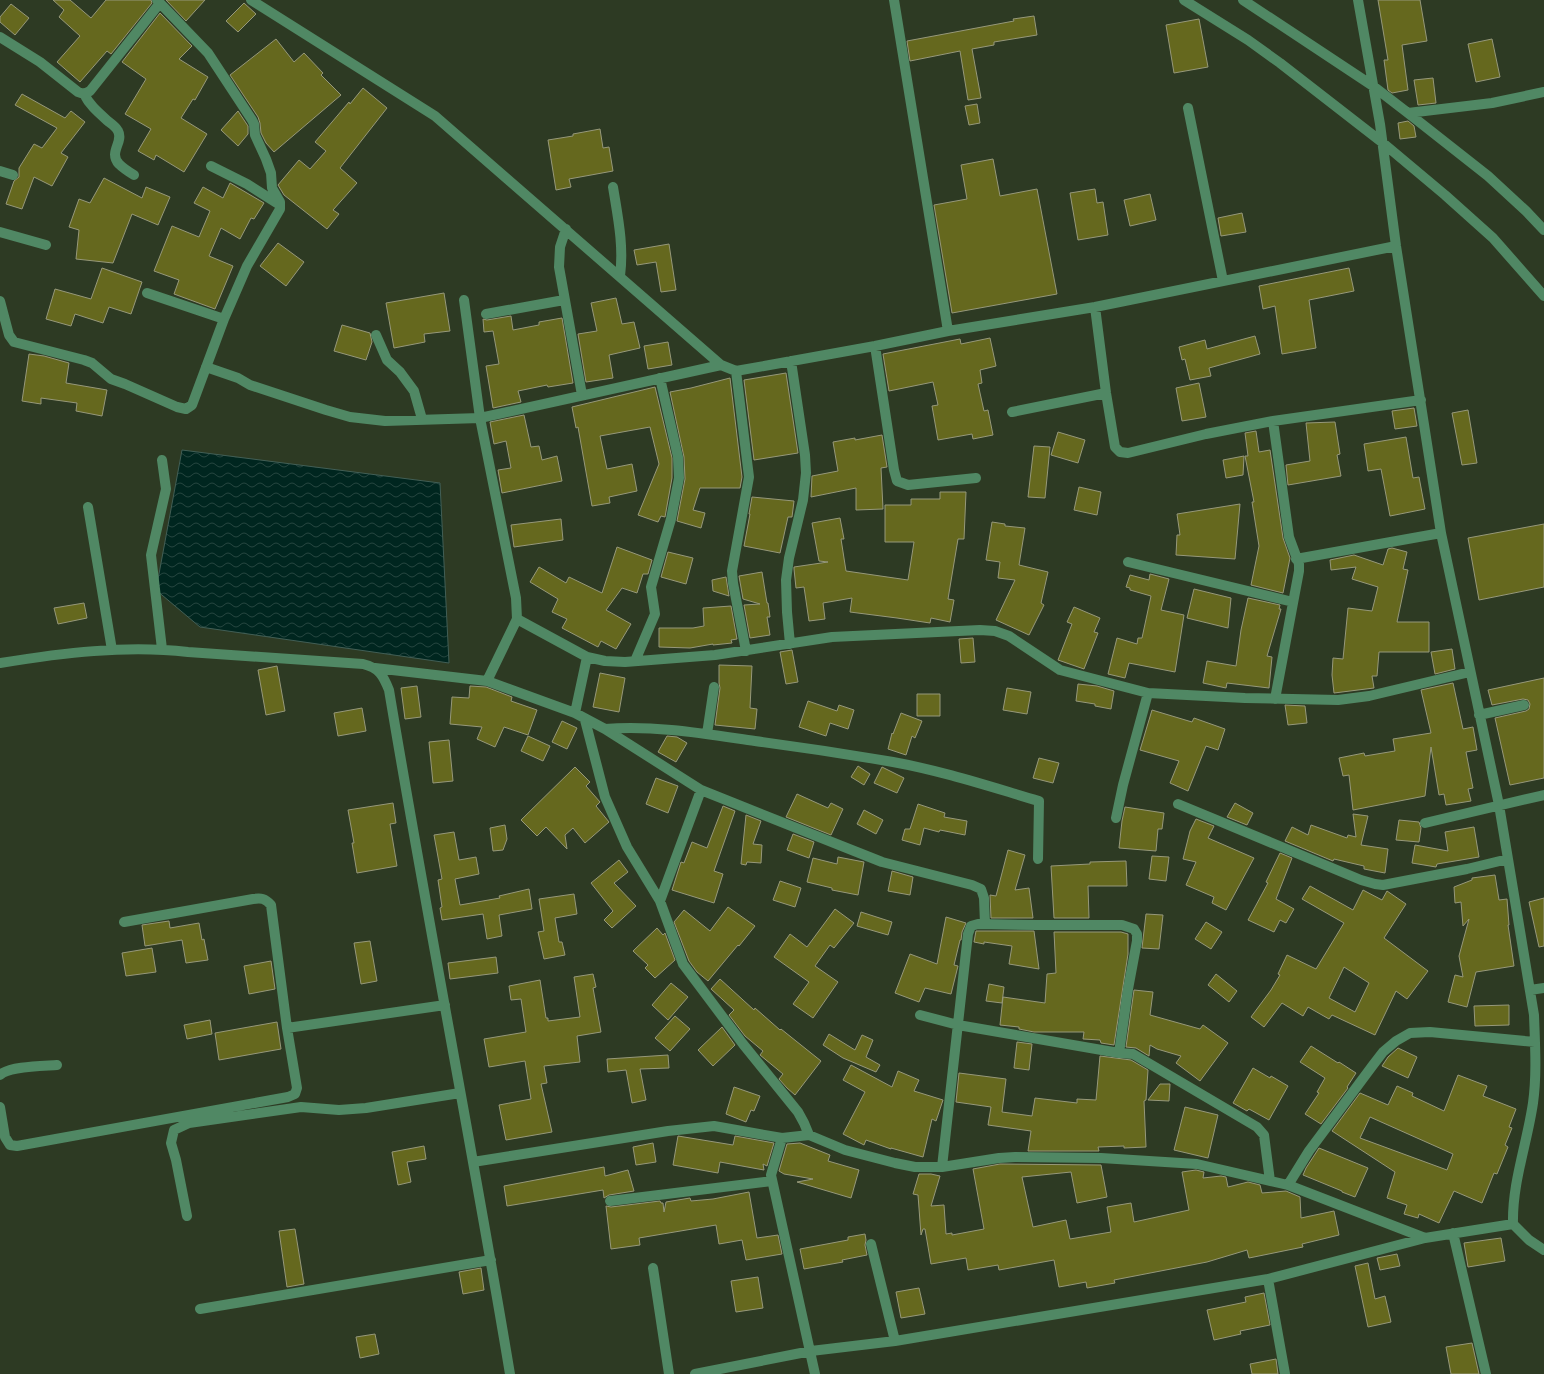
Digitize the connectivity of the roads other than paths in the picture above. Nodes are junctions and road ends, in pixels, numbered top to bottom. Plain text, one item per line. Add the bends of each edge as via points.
1 (251, 0) edge
2 (894, 0) edge
3 (1184, 0) edge
4 (1243, 0) edge
5 (1358, 0) edge
6 (159, 2) edge
7 (0, 36) edge
8 (1372, 86) junction
9 (1544, 92) edge
10 (84, 94) junction
11 (1188, 108) dead end
12 (1408, 113) junction
13 (1383, 144) junction
14 (210, 166) dead end
15 (0, 171) edge
16 (12, 175) dead end
17 (134, 176) dead end
18 (613, 187) dead end
19 (280, 206) junction
20 (566, 229) junction
21 (1544, 230) edge
22 (0, 232) edge
23 (46, 245) dead end
24 (1396, 246) junction
25 (620, 276) junction
26 (1223, 281) junction
27 (147, 293) dead end
28 (1544, 296) edge
29 (464, 300) dead end
30 (564, 300) junction
31 (0, 301) edge
32 (1095, 307) junction
33 (486, 314) dead end
34 (224, 319) junction
35 (948, 330) junction
36 (376, 335) dead end
37 (875, 346) junction
38 (791, 361) junction
39 (721, 365) junction
40 (206, 367) junction
41 (736, 371) junction
42 (660, 378) junction
43 (1106, 393) junction
44 (582, 395) junction
45 (1421, 400) junction
46 (1012, 412) dead end
47 (480, 418) junction
48 (422, 420) junction
49 (1273, 421) junction
50 (162, 460) dead end
51 (976, 478) dead end
52 (88, 507) dead end
53 (1441, 533) junction
54 (1296, 559) junction
55 (1128, 562) dead end
56 (1294, 602) junction
57 (517, 618) junction
58 (790, 644) junction
59 (162, 649) junction
60 (112, 650) junction
61 (746, 651) junction
62 (587, 657) junction
63 (635, 661) junction
64 (0, 663) edge
65 (376, 668) junction
66 (1470, 672) junction
67 (486, 681) junction
68 (714, 687) dead end
69 (1148, 693) junction
70 (1275, 699) junction
71 (1524, 705) dead end
72 (575, 713) junction
73 (1479, 715) junction
74 (585, 720) junction
75 (605, 729) junction
76 (707, 734) junction
77 (701, 790) junction
78 (1544, 796) edge
79 (1178, 804) dead end
80 (1499, 806) junction
81 (1116, 818) dead end
82 (1425, 823) dead end
83 (1038, 859) dead end
84 (1508, 859) junction
85 (660, 901) junction
86 (124, 922) dead end
87 (985, 924) junction
88 (1544, 988) edge
89 (1530, 990) junction
90 (445, 1005) junction
91 (920, 1015) dead end
92 (958, 1025) junction
93 (287, 1028) junction
94 (1535, 1042) junction
95 (1119, 1053) junction
96 (57, 1064) dead end
97 (0, 1075) edge
98 (460, 1093) junction
99 (0, 1107) edge
100 (809, 1135) junction
101 (782, 1138) junction
102 (473, 1162) junction
103 (942, 1167) junction
104 (1270, 1180) junction
105 (772, 1181) junction
106 (1288, 1185) junction
107 (610, 1201) dead end
108 (187, 1216) dead end
109 (1513, 1224) junction
110 (1453, 1233) junction
111 (1425, 1238) junction
112 (871, 1244) dead end
113 (1544, 1250) edge
114 (491, 1260) junction
115 (653, 1268) dead end
116 (1268, 1279) junction
117 (200, 1309) dead end
118 (895, 1341) junction
119 (811, 1351) junction
120 (510, 1374) edge
121 (669, 1374) edge
122 (695, 1374) edge
123 (815, 1374) edge
124 (1285, 1374) edge
125 (1486, 1374) edge

1 - 20 street via 435,116
2 - 35 street
3 - 13 street via 1280,63
4 - 8 street
5 - 8 street
6 - 10 street via 90,91
6 - 19 street via 208,53 252,120 255,135 271,173 272,188
7 - 10 street
8 - 12 street
8 - 13 street
9 - 12 street via 1492,103
10 - 17 street via 93,108 116,128 120,139 115,152 116,158 119,164
11 - 26 street
12 - 21 street via 1488,176
13 - 24 street
13 - 28 street via 1493,238
14 - 19 street via 247,184
15 - 16 street
18 - 25 street via 621,234
19 - 34 street via 279,212 247,266
20 - 25 street
20 - 30 street via 560,247 559,267
22 - 23 street
24 - 26 street
24 - 45 street
25 - 39 street
26 - 32 street
27 - 34 street
29 - 47 street
30 - 33 street
30 - 44 street
31 - 40 street via 9,335 14,342 92,363 111,379 177,407 186,409 192,405
32 - 35 street
32 - 43 street
34 - 40 street
35 - 37 street
36 - 48 street via 387,360 414,391
37 - 38 street
37 - 51 street via 897,481 908,486
38 - 41 street
38 - 58 street via 806,473 803,500 786,580
39 - 41 street
39 - 42 street
40 - 48 street via 250,385 350,417
41 - 61 street via 749,477 732,571
42 - 44 street
42 - 63 street via 678,457 679,478 650,587 655,614
43 - 46 street
43 - 49 street via 1115,447 1120,452 1128,453
44 - 47 street
45 - 49 street
45 - 53 street
47 - 48 street
47 - 57 street via 516,598
49 - 54 street via 1289,537
50 - 59 street via 166,488 151,555
52 - 60 street
53 - 54 street
53 - 66 street
54 - 56 street via 1299,571
55 - 56 street
56 - 70 street
57 - 62 street
57 - 67 street
58 - 61 street
58 - 69 street via 832,637 995,631 1009,636 1060,670
59 - 60 street
59 - 65 street via 363,664
60 - 64 street via 48,655
61 - 63 street
62 - 63 street via 605,661
62 - 72 street
65 - 67 street
65 - 90 street via 389,690
66 - 70 street via 1369,696 1338,700
66 - 73 street
67 - 72 street
68 - 76 street
69 - 70 street
69 - 81 street
71 - 73 street
72 - 74 street
73 - 80 street
74 - 75 street
74 - 85 street via 605,797 627,846
75 - 76 street via 630,727
75 - 77 street
76 - 83 street via 894,762 1039,801
77 - 85 street
77 - 87 street via 882,862 981,889
78 - 80 street
79 - 84 street via 1375,884 1383,885 1448,873
80 - 82 street
80 - 84 street
84 - 89 street
85 - 100 street via 683,964 798,1112
86 - 93 street via 253,899 267,900 270,905
87 - 92 street via 974,924 969,929
87 - 95 street via 1122,925 1134,929 1138,941
88 - 89 street
89 - 94 street
90 - 93 street
90 - 98 street
91 - 92 street
92 - 95 street
92 - 103 street
93 - 99 street via 297,1088 295,1094 288,1097 17,1146 10,1144 5,1137
94 - 106 street via 1430,1032 1410,1033 1396,1041 1372,1065 1308,1151
94 - 109 street via 1533,1104 1512,1204
95 - 104 street via 1132,1054 1257,1127 1264,1135
96 - 97 street via 11,1070
98 - 102 street
98 - 108 street via 366,1108 339,1110 301,1107 189,1123 174,1130 171,1143
100 - 101 street
100 - 103 street via 845,1150 895,1163 915,1167
101 - 102 street via 714,1126
101 - 105 street via 772,1168
102 - 114 street
103 - 104 street via 999,1158 1101,1158 1197,1164
104 - 106 street
105 - 107 street
105 - 119 street
106 - 111 street
109 - 110 street
109 - 113 street
110 - 111 street
110 - 125 street
111 - 116 street
112 - 118 street
114 - 117 street
114 - 120 street
115 - 121 street
116 - 118 street
116 - 124 street
118 - 119 street
119 - 122 street
119 - 123 street

